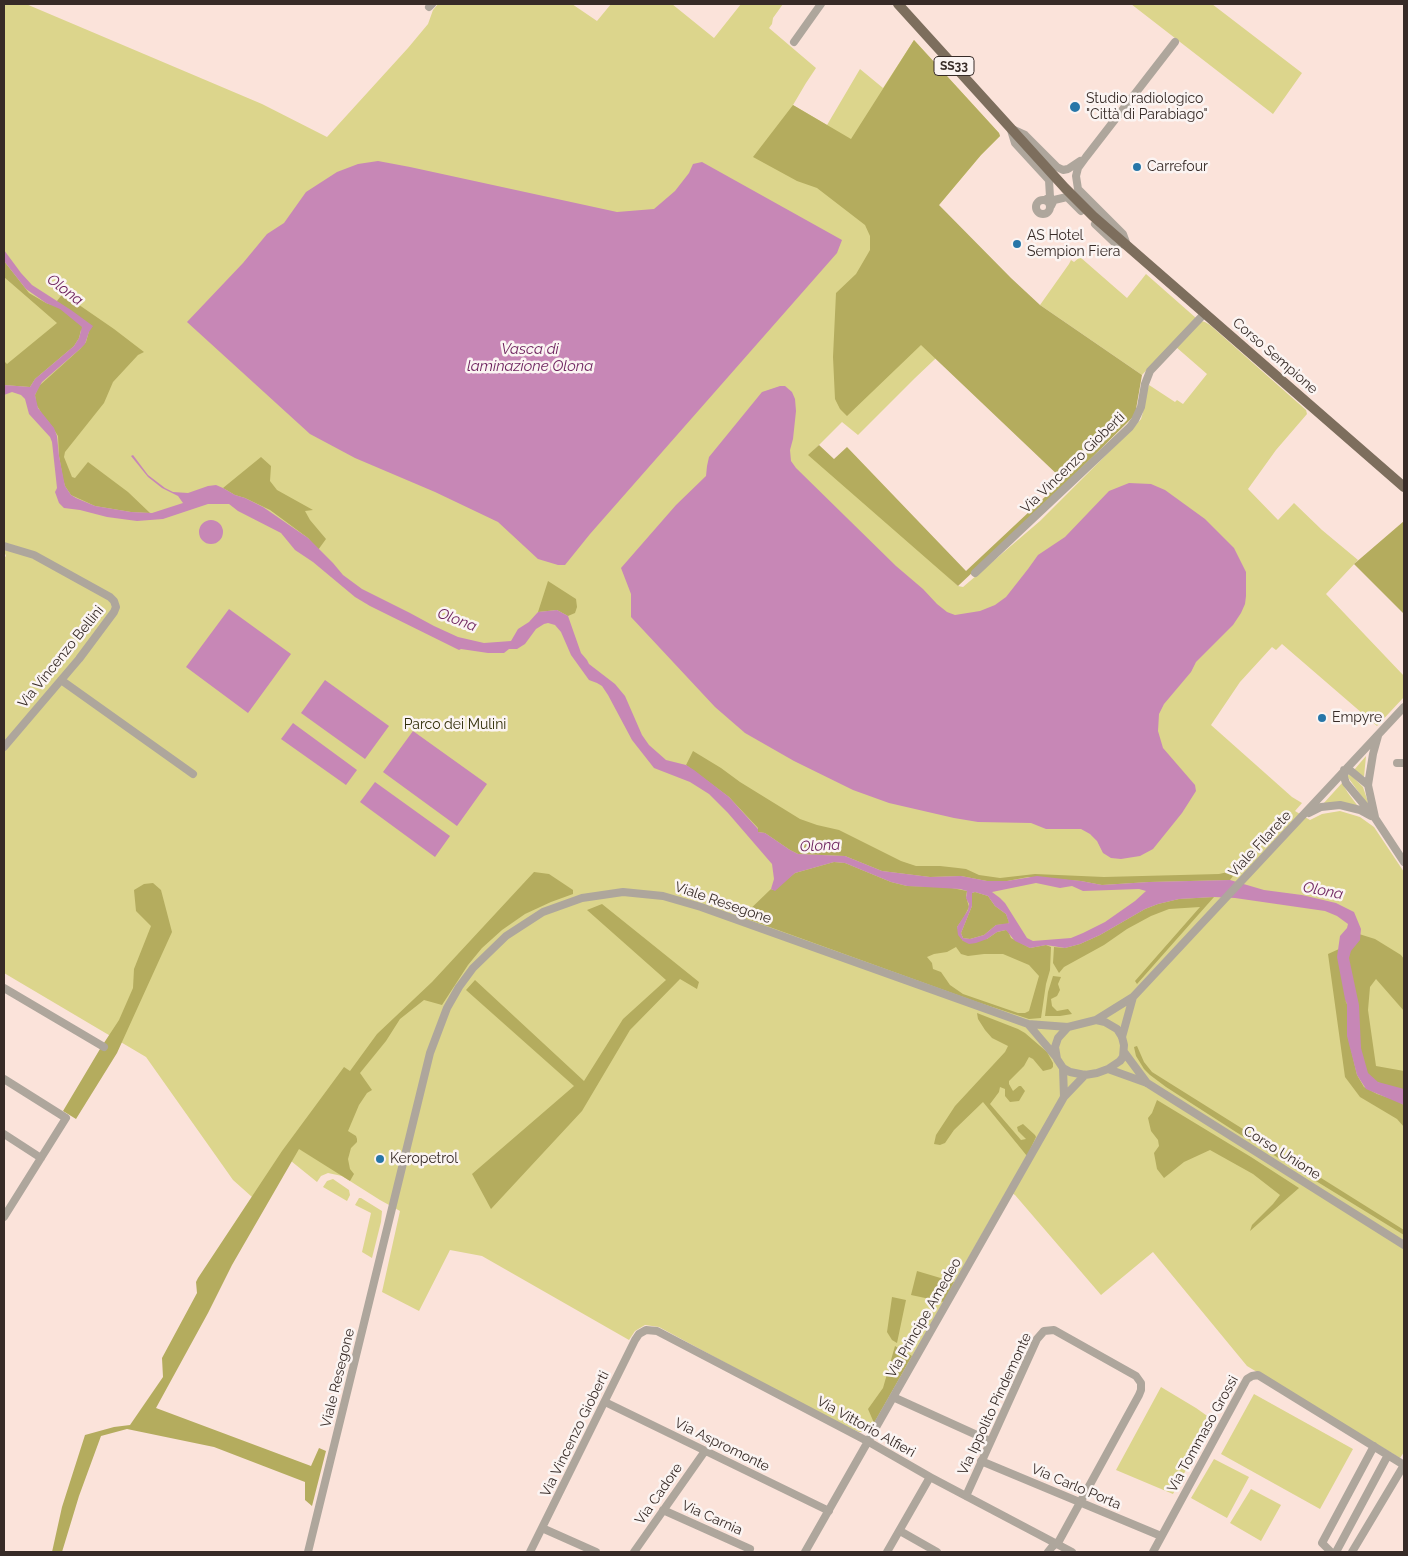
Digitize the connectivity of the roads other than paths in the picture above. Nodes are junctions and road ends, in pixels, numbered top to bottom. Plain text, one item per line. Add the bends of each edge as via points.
1 (821, 4) edge
2 (898, 4) edge
3 (794, 42) dead end
4 (1175, 42) dead end
5 (1010, 128) junction
6 (1086, 156) junction
7 (1127, 246) junction
8 (1205, 312) junction
9 (1404, 487) edge
10 (5, 549) edge
11 (975, 573) dead end
12 (61, 680) junction
13 (1404, 708) edge
14 (1379, 734) junction
15 (4, 747) edge
16 (1344, 770) junction
17 (193, 774) dead end
18 (1368, 785) junction
19 (1304, 815) junction
20 (1375, 818) junction
21 (1404, 862) edge
22 (4, 988) edge
23 (1133, 997) junction
24 (1096, 1020) junction
25 (1028, 1024) junction
26 (1068, 1027) junction
27 (1122, 1037) junction
28 (104, 1047) dead end
29 (1124, 1052) junction
30 (1056, 1058) junction
31 (1063, 1068) junction
32 (1108, 1069) junction
33 (1085, 1075) junction
34 (4, 1079) edge
35 (1147, 1083) junction
36 (1064, 1097) junction
37 (4, 1134) edge
38 (41, 1158) junction
39 (4, 1217) edge
40 (1404, 1245) edge
41 (646, 1330) joint
42 (893, 1397) junction
43 (605, 1402) junction
44 (990, 1441) junction
45 (869, 1442) junction
46 (1374, 1446) junction
47 (705, 1451) junction
48 (1388, 1455) junction
49 (981, 1461) junction
50 (1404, 1466) edge
51 (930, 1477) junction
52 (966, 1496) junction
53 (1081, 1503) junction
54 (663, 1510) junction
55 (829, 1510) junction
56 (542, 1528) junction
57 (900, 1531) junction
58 (1162, 1536) junction
59 (1056, 1544) junction
60 (750, 1549) dead end
61 (308, 1552) edge
62 (530, 1552) edge
63 (596, 1552) edge
64 (634, 1552) edge
65 (805, 1552) edge
66 (887, 1552) edge
67 (937, 1552) edge
68 (1048, 1552) edge
69 (1072, 1552) edge
70 (1153, 1552) edge
71 (1331, 1552) edge
72 (1336, 1552) edge
73 (1352, 1552) edge

1 - 3 street
2 - 5 main road, Corso Sempione / SS33
4 - 6 street
5 - 6 street via 1025,135 1063,170
5 - 7 main road, Corso Sempione via 1088,211
5 - 7 street, Corso Sempione via 1015,143 1049,180 1048,203 1067,197 1114,242
6 - 7 street via 1076,176 1078,189 1123,234
7 - 8 main road, Corso Sempione
8 - 9 main road, Corso Sempione
8 - 11 street, Via Vincenzo Gioberti via 1150,371 1141,407 1130,428
10 - 12 street, Via Vincenzo Bellini via 34,555 110,597 116,604 114,612
12 - 15 street, Via Vincenzo Bellini
12 - 17 street
13 - 14 street, Viale Filarete
14 - 16 street, Viale Filarete
14 - 18 street
16 - 18 street via 1351,771
16 - 19 street, Viale Filarete
16 - 20 street via 1346,783
18 - 20 street
19 - 20 street via 1321,807 1340,805
19 - 23 street, Viale Filarete
20 - 21 street
22 - 28 street
23 - 24 street, Viale Filarete
23 - 27 street, Viale Filarete
24 - 26 street
24 - 27 street via 1111,1024
25 - 26 street, Viale Resegone
25 - 30 street
25 - 61 street, Viale Resegone via 682,901 643,893 623,892 582,898 543,912 506,936 473,968 459,987 447,1008 430,1053
26 - 30 street via 1056,1042
27 - 29 street
29 - 32 street via 1120,1061
29 - 35 street, Corso Unione
30 - 31 street
31 - 33 street
31 - 36 street
32 - 33 street
32 - 35 street, Corso Unione
33 - 36 street, Via Principe Amedeo
34 - 38 street via 66,1118
35 - 40 street, Corso Unione
36 - 42 street, Via Principe Amedeo
37 - 38 street
38 - 39 street
41 - 43 street, Via Vincenzo Gioberti via 639,1334
41 - 45 street, Via Vittorio Alfieri via 657,1331
42 - 44 street
42 - 45 street, Via Principe Amedeo
43 - 47 street, Via Aspromonte
43 - 56 street, Via Vincenzo Gioberti
44 - 49 street, Via Ippolito Pindemonte
44 - 53 street, Via Ippolito Pindemonte via 1037,1339 1044,1331 1054,1330 1136,1376 1141,1383 1139,1395
45 - 51 street, Via Vittorio Alfieri
45 - 55 street, Via Principe Amedeo
46 - 48 street
46 - 58 street, Via Tommaso Grossi via 1258,1375 1252,1376 1247,1379
46 - 71 street via 1322,1543
47 - 54 street, Via Cadore
47 - 55 street, Via Aspromonte
48 - 50 street
48 - 72 street
49 - 52 street, Via Ippolito Pindemonte
49 - 53 street, Via Carlo Porta
50 - 73 street
51 - 52 street, Via Vittorio Alfieri
51 - 57 street
52 - 59 street, Via Vittorio Alfieri
53 - 58 street, Via Carlo Porta
53 - 59 street
54 - 60 street, Via Carnia
54 - 64 street, Via Cadore
55 - 65 street, Via Principe Amedeo
56 - 62 street, Via Vincenzo Gioberti
56 - 63 street
57 - 66 street
57 - 67 street
58 - 70 street, Via Tommaso Grossi
59 - 68 street
59 - 69 street, Via Vittorio Alfieri

